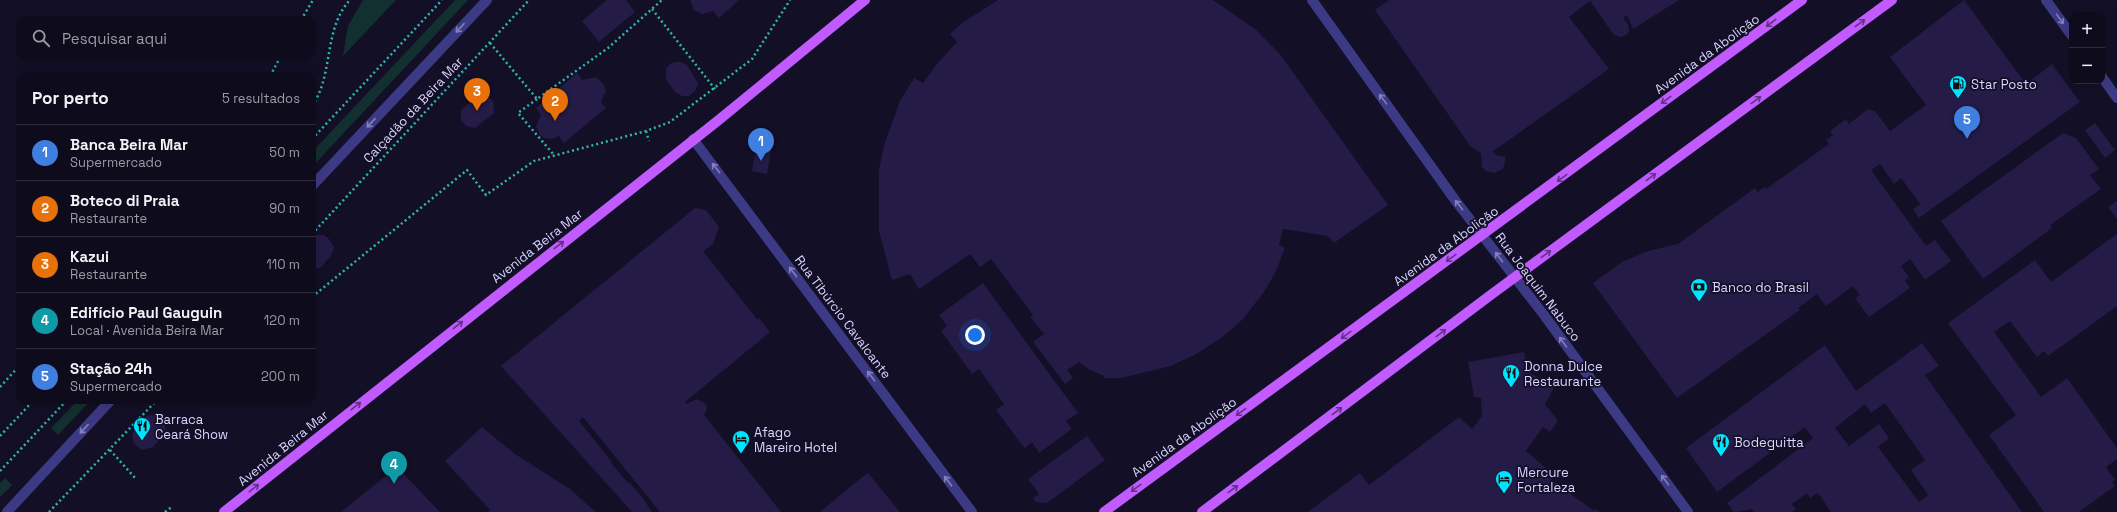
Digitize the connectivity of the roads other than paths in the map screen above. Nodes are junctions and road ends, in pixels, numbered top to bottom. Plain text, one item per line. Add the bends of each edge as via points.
1 (487, 0) edge
2 (865, 0) edge
3 (1312, 0) edge
4 (1802, 0) edge
5 (1892, 0) edge
6 (2046, 0) edge
7 (2069, 32) edge
8 (2105, 81) edge
9 (2117, 98) edge
10 (694, 138) junction
11 (316, 182) edge
12 (1483, 235) junction
13 (1515, 278) junction
14 (107, 404) edge
15 (230, 510) edge
16 (7, 512) edge
17 (972, 512) edge
18 (1104, 512) edge
19 (1202, 512) edge
20 (1688, 512) edge

1 -> 11 street
2 - 10 main road, Avenida Beira Mar
12 -> 3 street, Rua Joaquim Nabuco
4 -> 12 main road, Avenida da Abolição
13 -> 5 main road
6 -> 7 street
8 - 9 street
15 -> 10 main road, Avenida Beira Mar
17 -> 10 street, Rua Tibúrcio Cavalcante
13 -> 12 street, Rua Joaquim Nabuco
12 -> 18 main road, Avenida da Abolição
19 -> 13 main road
20 -> 13 street, Rua Joaquim Nabuco
14 -> 16 street

